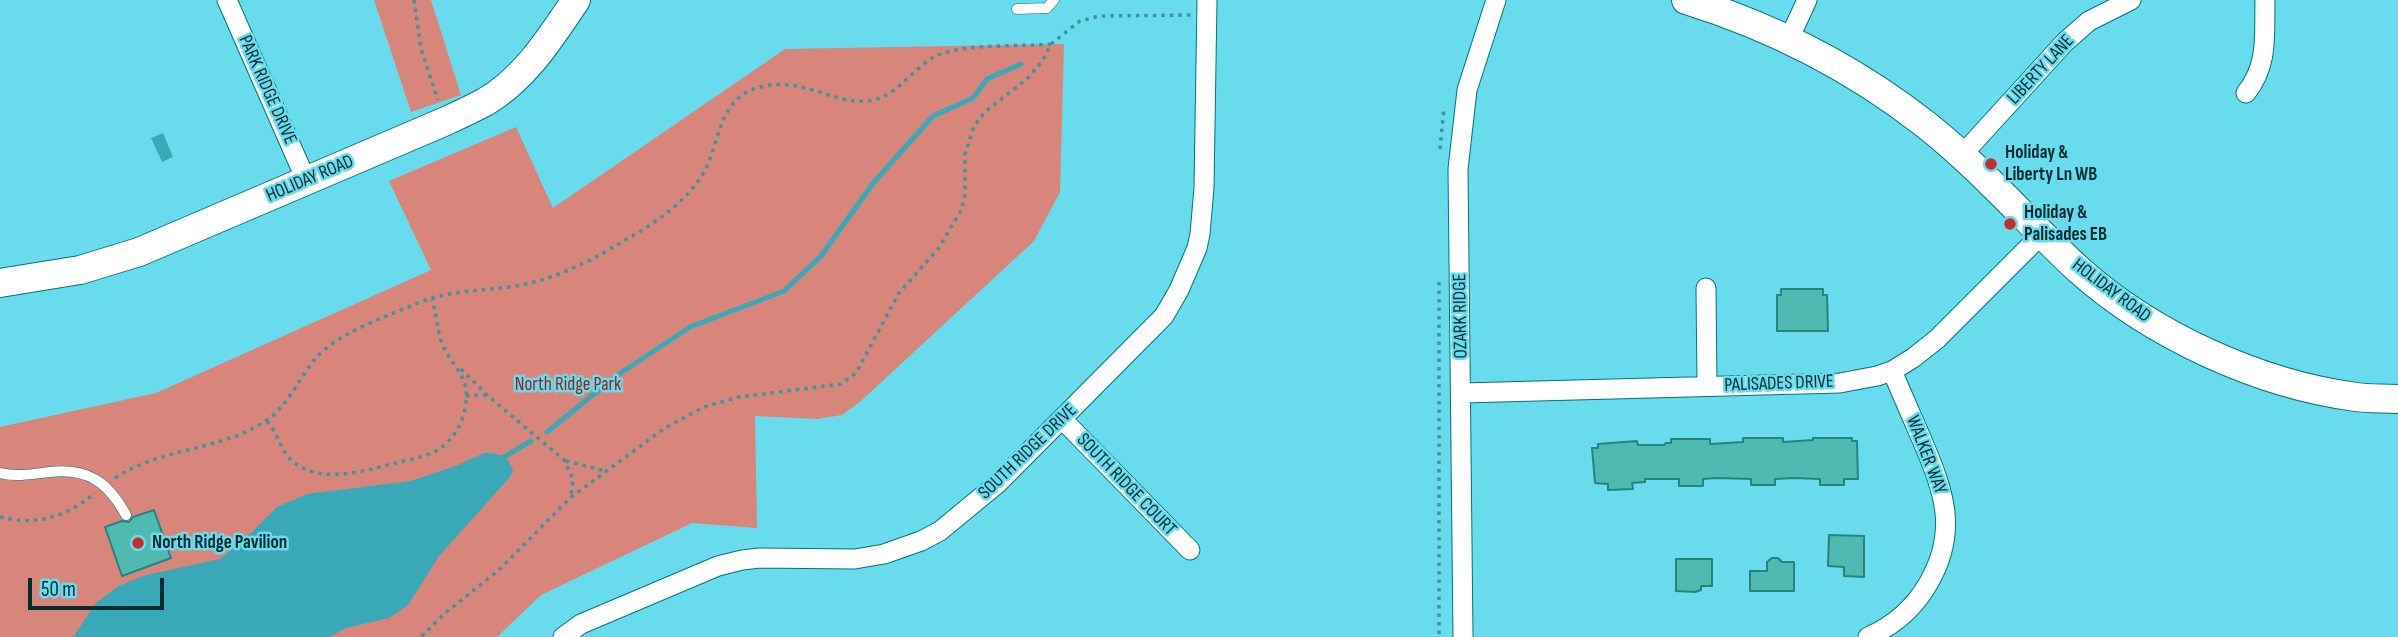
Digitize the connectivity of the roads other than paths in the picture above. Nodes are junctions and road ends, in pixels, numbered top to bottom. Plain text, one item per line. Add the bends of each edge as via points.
1 (227, 0) edge
2 (576, 0) edge
3 (1054, 0) edge
4 (1496, 0) edge
5 (1686, 0) edge
6 (1807, 0) edge
7 (2132, 0) edge
8 (2264, 0) edge
9 (1207, 8) edge
10 (1017, 9) dead end
11 (1789, 39) junction
12 (2246, 93) dead end
13 (1962, 155) junction
14 (306, 180) junction
15 (2042, 234) junction
16 (0, 283) edge
17 (1706, 288) dead end
18 (1892, 371) junction
19 (1707, 386) junction
20 (1462, 393) junction
21 (2398, 399) edge
22 (1062, 419) junction
23 (0, 473) edge
24 (126, 515) dead end
25 (1190, 550) dead end
26 (563, 637) edge
27 (1463, 637) edge
28 (1868, 637) edge

1 - 14 street, PARK RIDGE DRIVE
2 - 14 street, HOLIDAY ROAD via 537,55 487,101
3 - 10 lane via 1047,8
4 - 20 street, OZARK RIDGE via 1467,90 1458,169
5 - 11 street, HOLIDAY ROAD
6 - 11 street
7 - 13 street, LIBERTY LANE via 2089,21 2065,42
8 - 12 street via 2262,65
9 - 22 street, SOUTH RIDGE DRIVE via 1204,188 1197,248 1164,316
11 - 13 street, HOLIDAY ROAD via 1889,97
13 - 15 street, HOLIDAY ROAD
14 - 16 street, HOLIDAY ROAD via 104,264
15 - 18 street, PALISADES DRIVE via 1937,339
15 - 21 street, HOLIDAY ROAD via 2109,294 2192,345 2297,384 2356,397
17 - 19 street
18 - 19 street, PALISADES DRIVE via 1840,383
18 - 28 street, WALKER WAY via 1940,484 1945,530 1935,572 1922,595 1894,623
19 - 20 street, PALISADES DRIVE
20 - 27 street, OZARK RIDGE
22 - 25 street, SOUTH RIDGE COURT
22 - 26 street, SOUTH RIDGE DRIVE via 997,484 957,518 920,541 855,559 760,558 718,566 581,624
23 - 24 lane via 91,476 106,484

